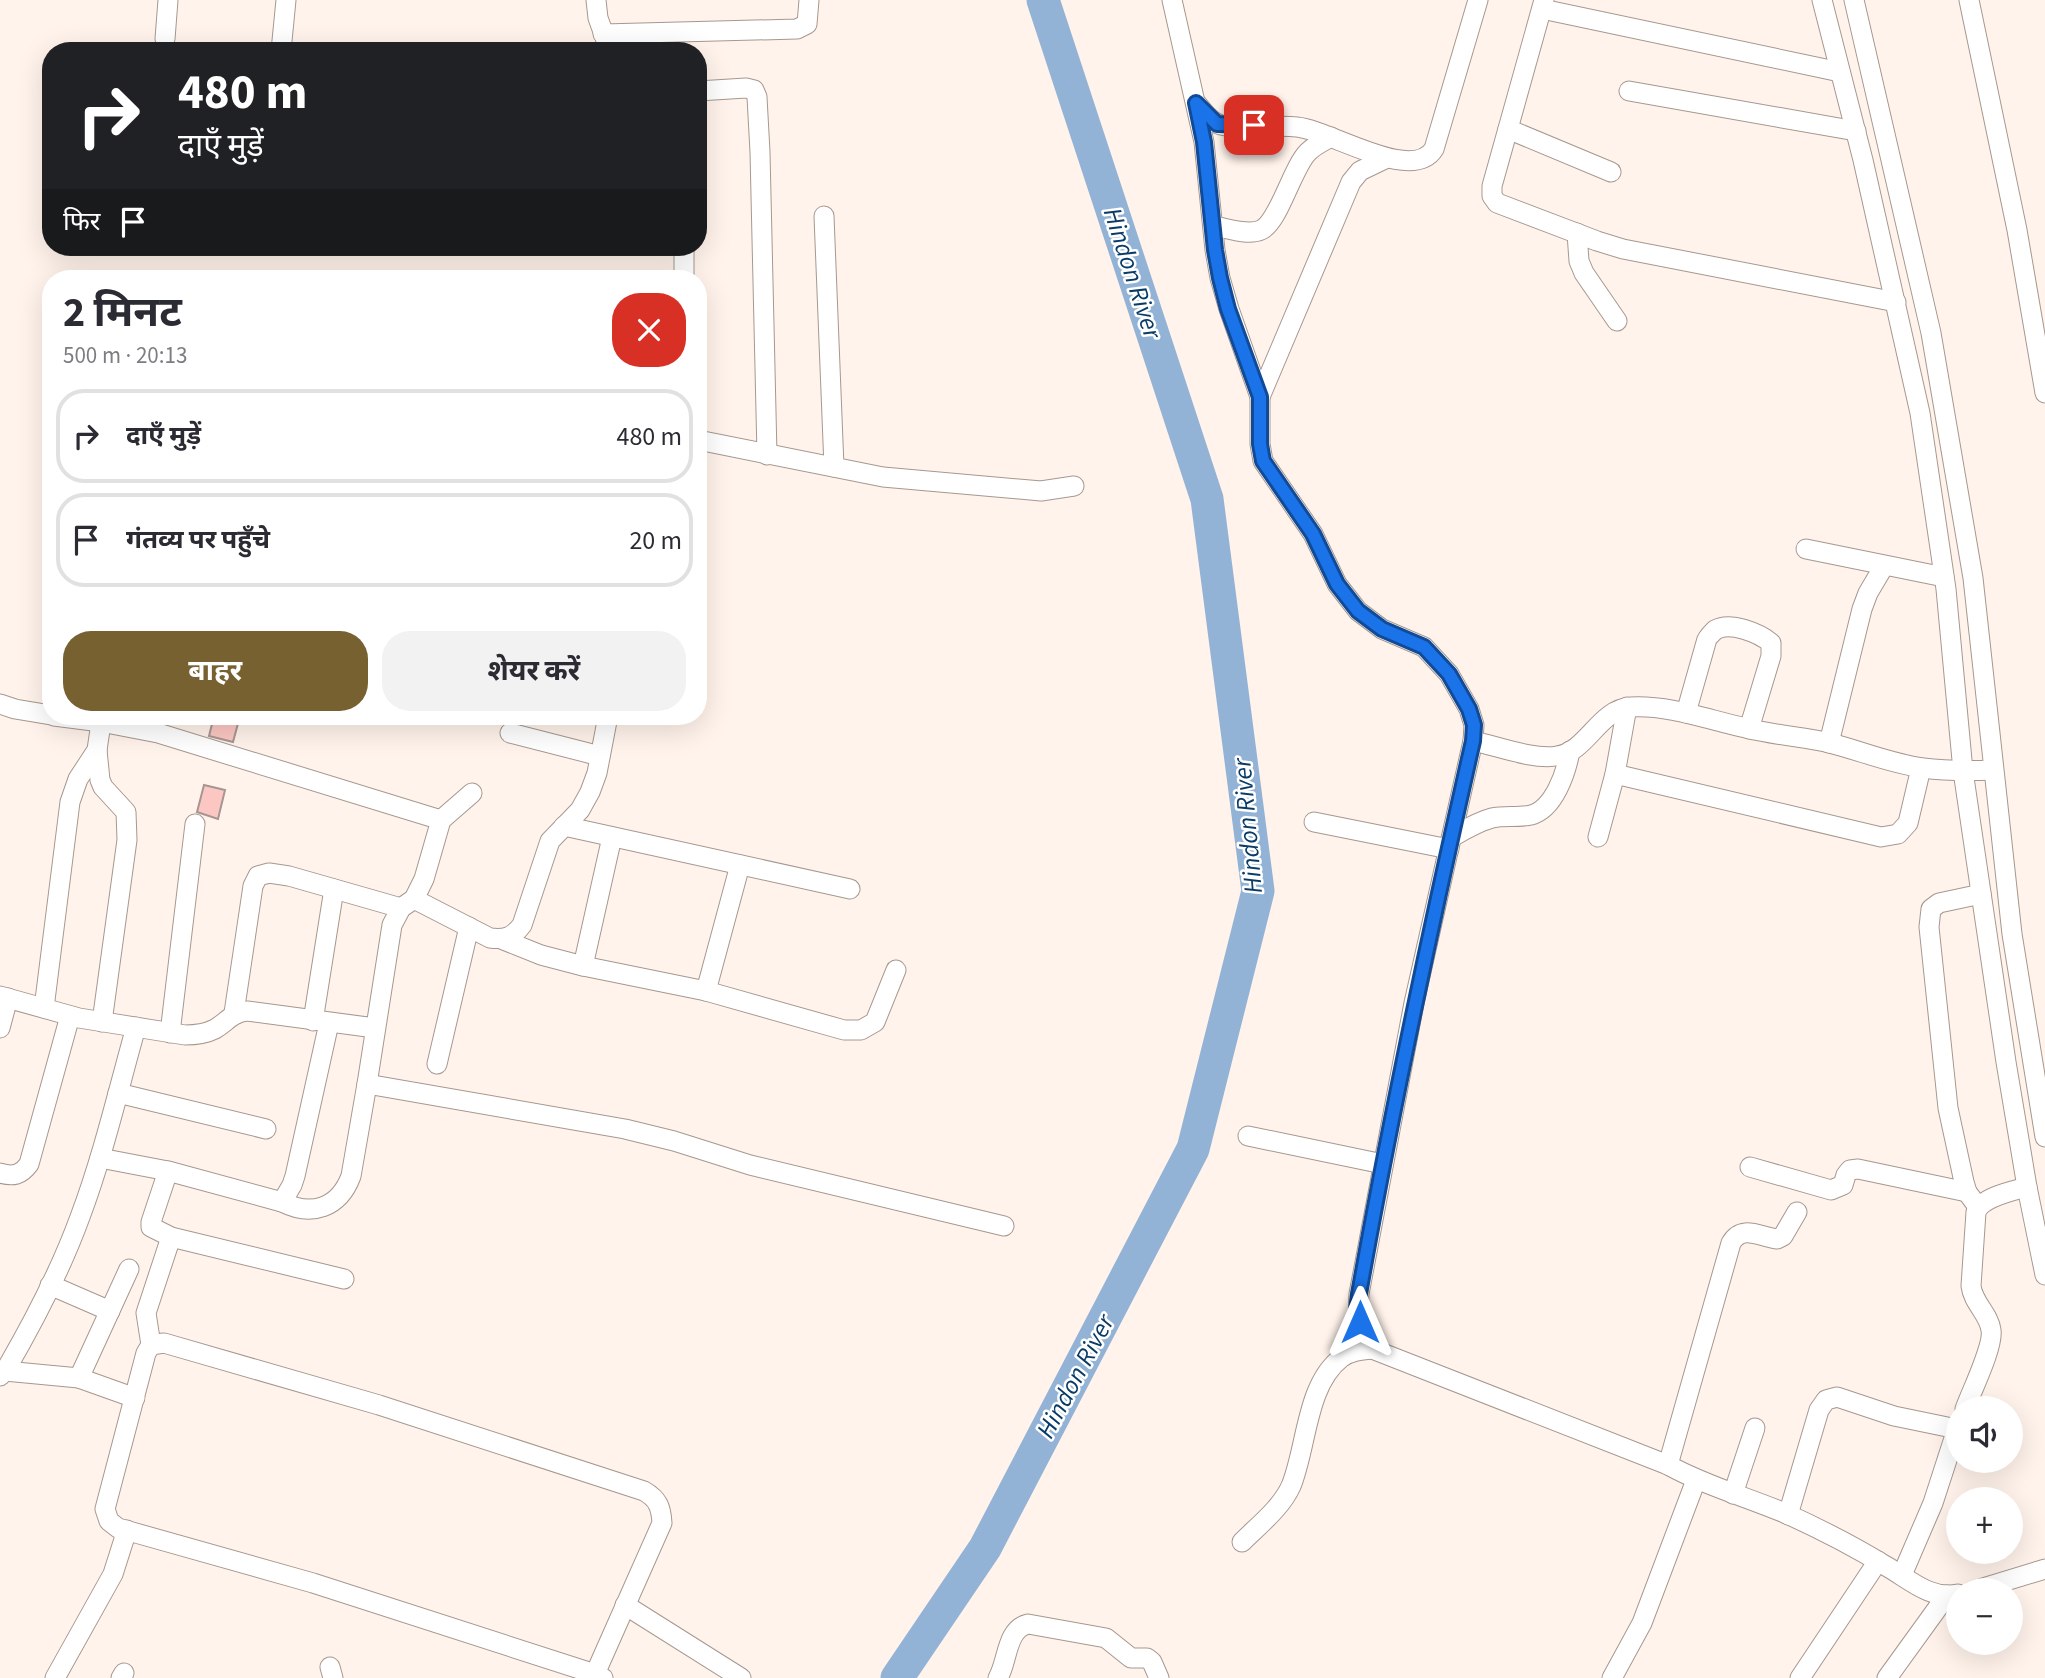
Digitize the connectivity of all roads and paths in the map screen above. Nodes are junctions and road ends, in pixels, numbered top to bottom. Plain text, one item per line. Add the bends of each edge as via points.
1 (169, 0) edge
2 (286, 0) edge
3 (596, 0) edge
4 (810, 0) edge
5 (1172, 0) edge
6 (1478, 0) edge
7 (1803, 0) edge
8 (1854, 0) edge
9 (1969, 0) edge
10 (1823, 3) edge
11 (1543, 4) edge
12 (165, 39) dead end
13 (282, 42) edge
14 (607, 42) edge
15 (1840, 72) junction
16 (707, 90) edge
17 (1629, 91) dead end
18 (1196, 103) junction
19 (1508, 129) junction
20 (1856, 131) junction
21 (1331, 137) junction
22 (1387, 158) junction
23 (1611, 172) dead end
24 (824, 216) dead end
25 (1213, 226) junction
26 (1577, 233) junction
27 (1896, 302) junction
28 (1617, 321) dead end
29 (2045, 393) edge
30 (1260, 397) junction
31 (707, 442) edge
32 (767, 456) junction
33 (834, 467) junction
34 (1074, 486) dead end
35 (1806, 549) dead end
36 (1884, 566) junction
37 (1944, 578) junction
38 (0, 704) edge
39 (1628, 707) junction
40 (42, 713) edge
41 (1686, 713) junction
42 (101, 725) edge
43 (126, 725) edge
44 (606, 725) edge
45 (1749, 729) junction
46 (510, 733) dead end
47 (1473, 741) junction
48 (1829, 743) junction
49 (97, 750) junction
50 (1570, 751) junction
51 (600, 756) junction
52 (1921, 768) junction
53 (1993, 770) junction
54 (1963, 771) junction
55 (1615, 774) junction
56 (472, 793) dead end
57 (441, 820) junction
58 (1314, 822) dead end
59 (195, 824) dead end
60 (564, 826) junction
61 (612, 837) junction
62 (1598, 837) dead end
63 (1450, 843) junction
64 (740, 865) junction
65 (334, 889) junction
66 (850, 889) dead end
67 (1981, 894) junction
68 (407, 904) junction
69 (469, 927) junction
70 (501, 939) junction
71 (583, 966) junction
72 (896, 970) dead end
73 (706, 991) junction
74 (4, 997) edge
75 (44, 1008) junction
76 (234, 1013) junction
77 (69, 1016) junction
78 (102, 1022) junction
79 (321, 1022) junction
80 (136, 1027) junction
81 (0, 1028) edge
82 (375, 1028) junction
83 (170, 1033) junction
84 (437, 1064) dead end
85 (367, 1084) junction
86 (118, 1093) junction
87 (266, 1129) dead end
88 (1248, 1136) dead end
89 (2045, 1137) edge
90 (100, 1158) junction
91 (1382, 1164) junction
92 (1750, 1167) dead end
93 (168, 1171) junction
94 (0, 1173) edge
95 (2027, 1187) junction
96 (1973, 1199) junction
97 (282, 1202) junction
98 (1797, 1212) dead end
99 (1004, 1226) dead end
100 (171, 1237) junction
101 (129, 1269) dead end
102 (2045, 1275) edge
103 (344, 1279) dead end
104 (50, 1285) junction
105 (110, 1311) junction
106 (151, 1345) junction
107 (1372, 1349) junction
108 (3, 1373) edge
109 (79, 1378) junction
110 (1970, 1396) edge
111 (135, 1398) junction
112 (1946, 1426) edge
113 (1755, 1428) dead end
114 (1946, 1464) edge
115 (1668, 1465) junction
116 (1696, 1480) junction
117 (1733, 1494) junction
118 (1788, 1515) junction
119 (127, 1530) junction
120 (1242, 1542) dead end
121 (1878, 1561) junction
122 (2045, 1569) edge
123 (1902, 1575) junction
124 (2016, 1578) edge
125 (1946, 1594) edge
126 (1946, 1603) edge
127 (625, 1605) junction
128 (597, 1677) edge
129 (55, 1678) edge
130 (741, 1678) edge
131 (998, 1678) edge
132 (1159, 1678) edge
133 (1612, 1678) edge
134 (1800, 1678) edge
135 (1887, 1678) edge

1 - 12 street
2 - 13 street
3 - 14 street
4 - 14 street via 807,24 797,29
5 - 18 street
6 - 22 street via 1434,149 1423,160
7 - 10 street
8 - 53 street via 1931,333 1973,578
9 - 29 street
10 - 15 street
11 - 15 street
11 - 19 street
15 - 20 street
16 - 32 street via 746,88 754,90 757,97
17 - 20 street
18 - 21 street via 1223,126 1300,127
18 - 25 street
19 - 23 street
19 - 26 street via 1492,196 1497,203
20 - 27 street
21 - 22 street
21 - 25 street via 1302,160 1263,229 1252,232
22 - 30 street via 1360,171 1351,182
24 - 33 street
25 - 30 street via 1228,309
26 - 27 street via 1623,248
26 - 28 street via 1584,273
27 - 37 street via 1920,413
30 - 47 street via 1263,461 1313,534 1337,584 1358,611 1382,629 1434,656 1469,709
31 - 32 street
32 - 33 street
33 - 34 street via 983,488 1041,491
35 - 36 street
36 - 37 street
36 - 48 street via 1862,609
37 - 54 street
38 - 40 street
39 - 41 street
39 - 50 street via 1601,722
39 - 55 street
41 - 45 street
41 - 45 street via 1707,639 1714,630 1726,626 1761,634 1771,643 1771,656
42 - 49 street
43 - 57 street
44 - 51 street
45 - 48 street
46 - 51 street
47 - 50 street via 1542,756
47 - 63 street
48 - 52 street
49 - 75 street via 70,802
49 - 78 street via 103,787 122,805 128,820
50 - 63 street via 1549,804 1542,810 1470,826
51 - 60 street via 590,792
52 - 54 street
52 - 55 street via 1908,823 1898,834 1881,837
53 - 54 street
53 - 89 street via 2012,934
54 - 67 street
55 - 62 street
56 - 57 street
57 - 68 street via 424,879
58 - 63 street
59 - 83 street
60 - 61 street
60 - 70 street via 550,841 522,925 514,935
61 - 64 street
61 - 71 street
63 - 91 street
64 - 66 street
64 - 73 street
65 - 68 street
65 - 76 street via 289,876 258,876
65 - 79 street
67 - 95 street
67 - 96 street via 1939,903 1929,917 1948,1108
68 - 69 street
68 - 82 street via 392,925
69 - 70 street
69 - 84 street
70 - 71 street
71 - 73 street
72 - 73 street via 876,1021 861,1030 844,1030
74 - 75 street
74 - 81 street
75 - 77 street
76 - 79 street
76 - 83 street via 202,1034
77 - 78 street
77 - 94 street via 29,1164 23,1172
78 - 80 street
79 - 82 street
79 - 97 street via 292,1185
80 - 83 street
80 - 86 street
82 - 85 street
85 - 97 street via 351,1176 341,1195 315,1210 295,1209
85 - 99 street via 625,1129 750,1165
86 - 87 street
86 - 90 street
88 - 91 street
90 - 93 street
90 - 104 street via 80,1219
91 - 107 street via 1357,1310
92 - 96 street via 1831,1190 1843,1185 1850,1170 1858,1169
93 - 97 street
93 - 100 street via 151,1227
95 - 96 street
95 - 102 street
96 - 110 street via 1972,1297 1992,1331
98 - 115 street via 1777,1239 1743,1232 1731,1242
100 - 103 street
100 - 106 street via 146,1313
101 - 105 street
104 - 105 street
104 - 108 street
105 - 109 street
106 - 111 street
106 - 127 street via 172,1345 379,1405 655,1497 662,1523
107 - 115 street
107 - 120 street via 1343,1357 1327,1372 1291,1486 1278,1507
108 - 109 street
109 - 111 street
111 - 119 street via 105,1509 109,1521
112 - 118 street via 1894,1416 1837,1397 1826,1400 1819,1410
113 - 117 street
114 - 123 street
115 - 116 street
116 - 117 street
116 - 133 street via 1642,1623
117 - 118 street
118 - 121 street
119 - 128 street via 313,1583
119 - 129 street via 113,1574
121 - 123 street
121 - 134 street
122 - 124 street
123 - 125 street via 1925,1591
126 - 135 street
127 - 128 street
127 - 130 street
131 - 132 street via 1013,1634 1028,1624 1106,1638 1131,1658 1147,1658

